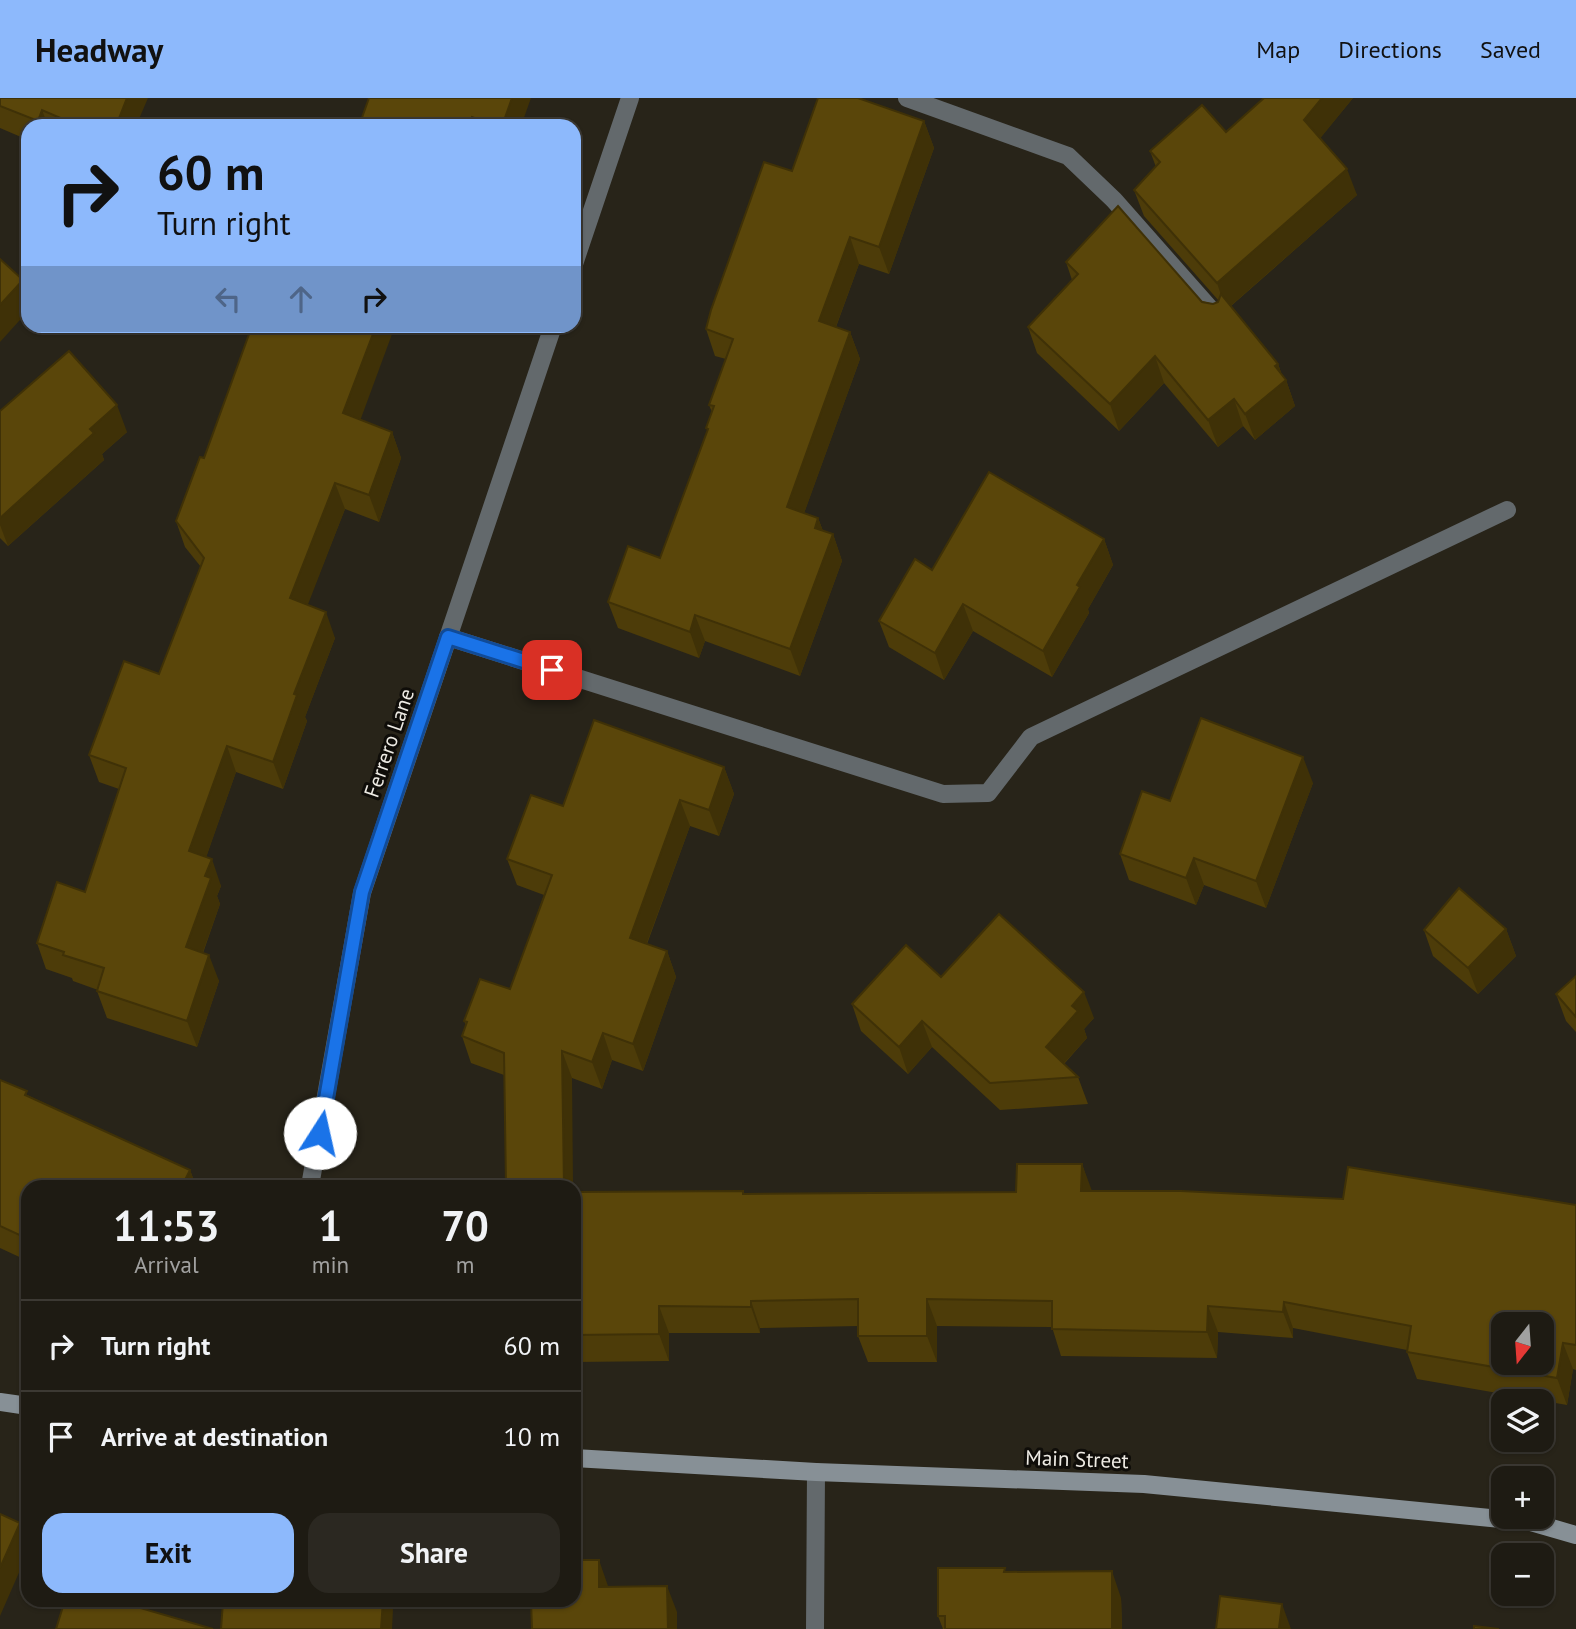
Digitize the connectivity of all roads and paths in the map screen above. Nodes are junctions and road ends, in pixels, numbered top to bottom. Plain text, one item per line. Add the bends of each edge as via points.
1 (630, 98) edge
2 (907, 98) edge
3 (581, 243) edge
4 (1220, 320) edge
5 (551, 333) edge
6 (1507, 510) dead end
7 (448, 637) junction
8 (311, 1180) edge
9 (0, 1402) edge
10 (21, 1405) edge
11 (581, 1458) edge
12 (816, 1472) junction
13 (1576, 1535) edge
14 (815, 1629) edge

1 - 3 street
2 - 4 street via 1068,156 1114,200
5 - 7 street, Ferrero Lane
6 - 7 street via 1031,737 988,793 943,794
7 - 8 street, Ferrero Lane via 362,892
9 - 10 street
11 - 12 street, Main Street
12 - 13 street, Main Street via 1144,1484 1531,1522
12 - 14 street

